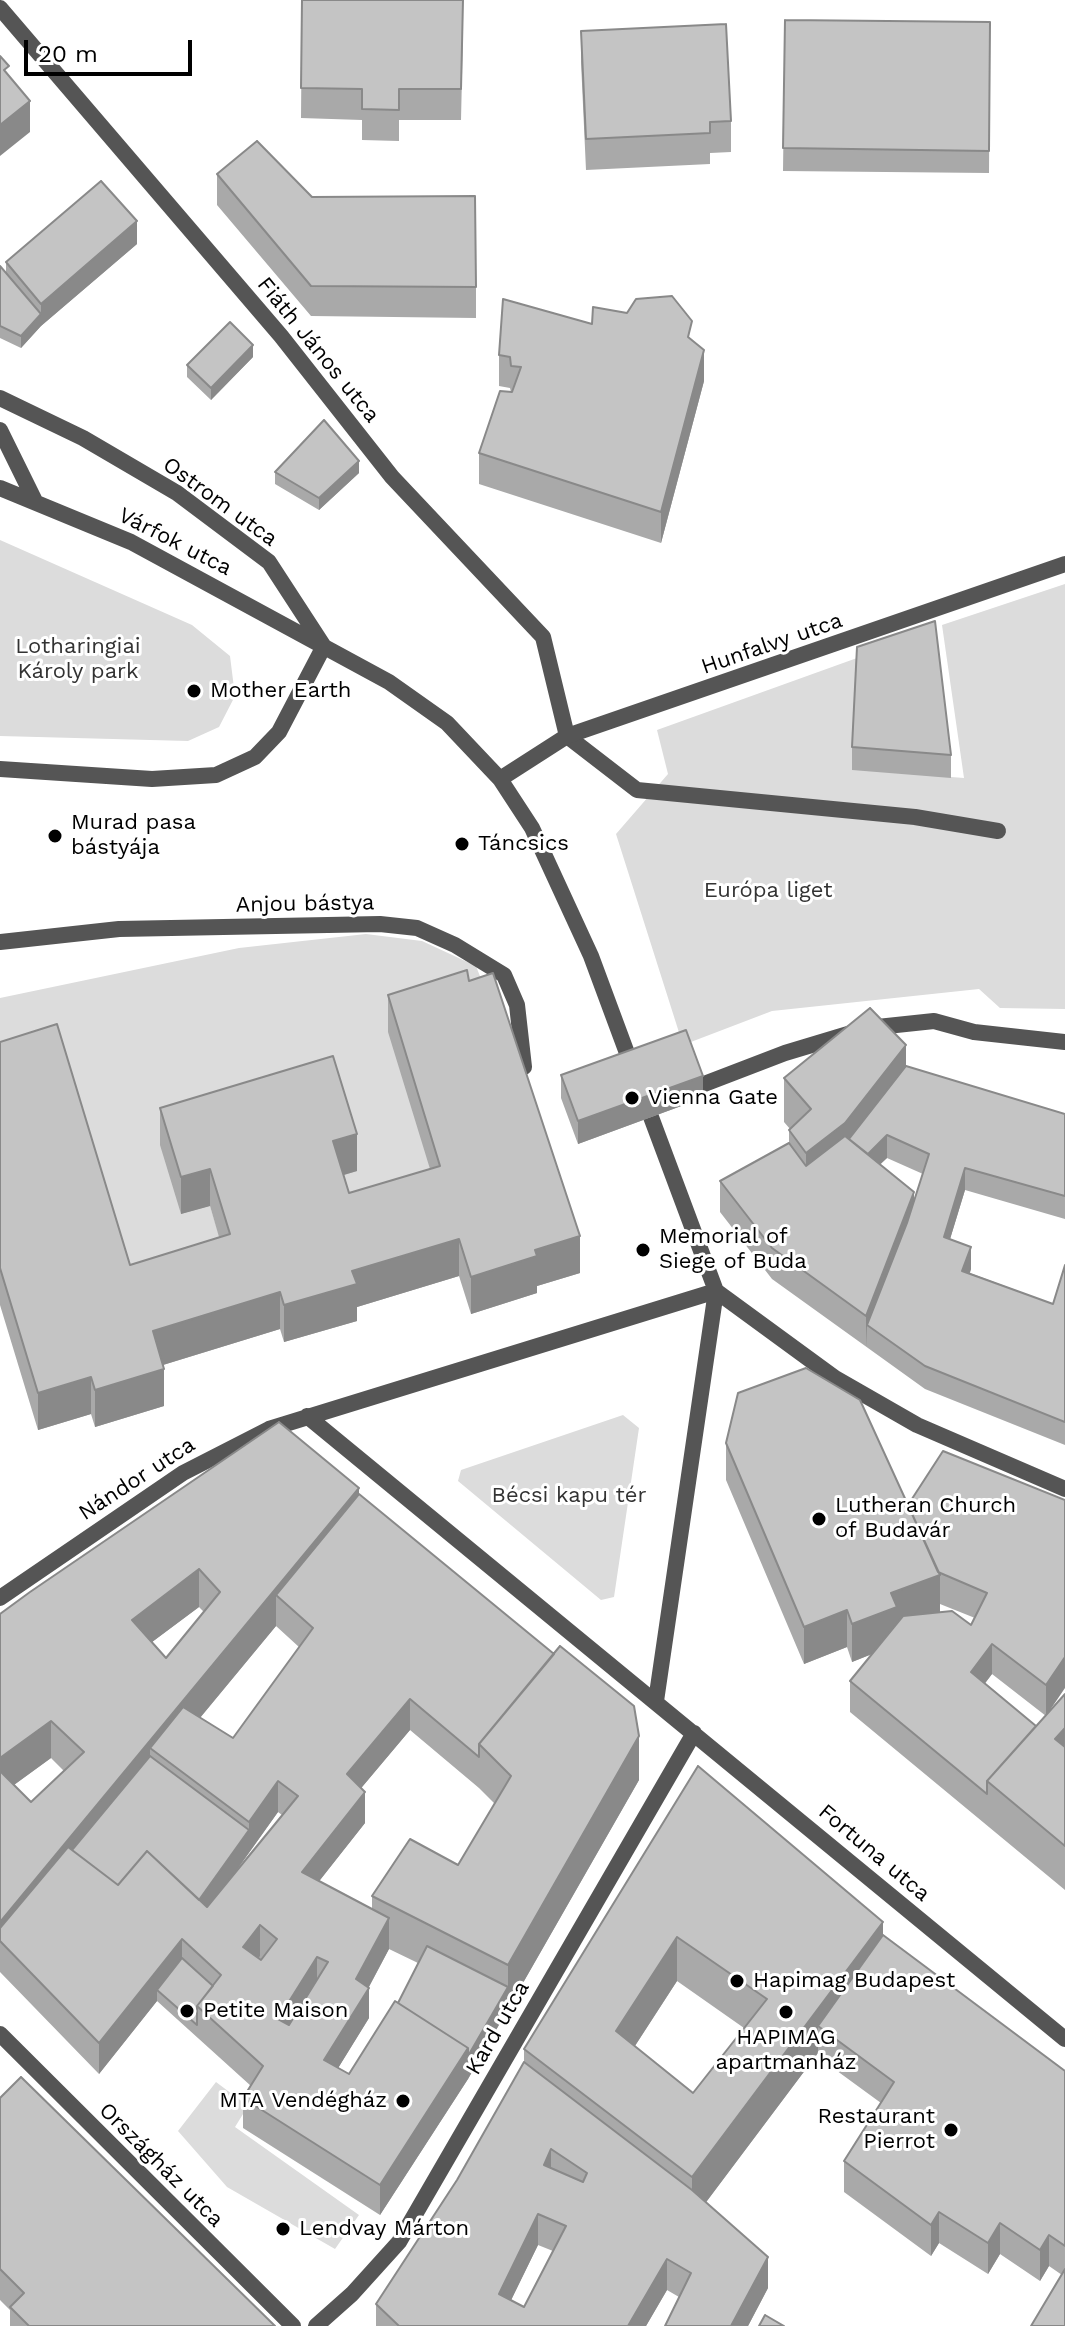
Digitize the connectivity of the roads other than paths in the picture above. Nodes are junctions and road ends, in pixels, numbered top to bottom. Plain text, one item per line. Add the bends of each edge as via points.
1 (0, 8) edge
2 (0, 398) edge
3 (0, 430) edge
4 (0, 488) edge
5 (35, 501) junction
6 (1065, 564) edge
7 (324, 646) junction
8 (567, 736) junction
9 (0, 769) edge
10 (500, 779) junction
11 (998, 831) dead end
12 (0, 942) edge
13 (1065, 1042) edge
14 (524, 1067) edge
15 (634, 1072) edge
16 (699, 1086) edge
17 (651, 1117) edge
18 (716, 1291) junction
19 (307, 1416) junction
20 (1065, 1489) edge
21 (0, 1598) edge
22 (656, 1701) junction
23 (694, 1733) junction
24 (0, 2034) edge
25 (1065, 2039) edge
26 (293, 2326) edge
27 (316, 2326) edge

1 - 8 street, Fiáth János utca via 281,336 392,477 543,637
2 - 7 street, Ostrom utca via 83,438 177,493 269,562
3 - 5 street
4 - 5 street, Várfok utca
5 - 7 street, Várfok utca via 131,542
6 - 8 street, Hunfalvy utca
7 - 9 street via 279,732 255,757 216,775 152,779
7 - 10 street, Ostrom utca via 447,723
8 - 10 street, Hunfalvy utca
8 - 11 street via 637,790 915,817
10 - 15 street, Ostrom utca via 555,872
12 - 14 street, Anjou bástya via 119,929 380,924 417,928 504,975 517,1005
13 - 16 street via 974,1032 934,1021 868,1028
17 - 18 street
18 - 19 street
18 - 20 street via 835,1378 917,1425
18 - 22 street
19 - 21 street, Nándor utca via 246,1439 183,1473
19 - 22 street
22 - 23 street, Fortuna utca
23 - 25 street, Fortuna utca
23 - 27 street, Kard utca via 399,2242
24 - 26 street, Országház utca

